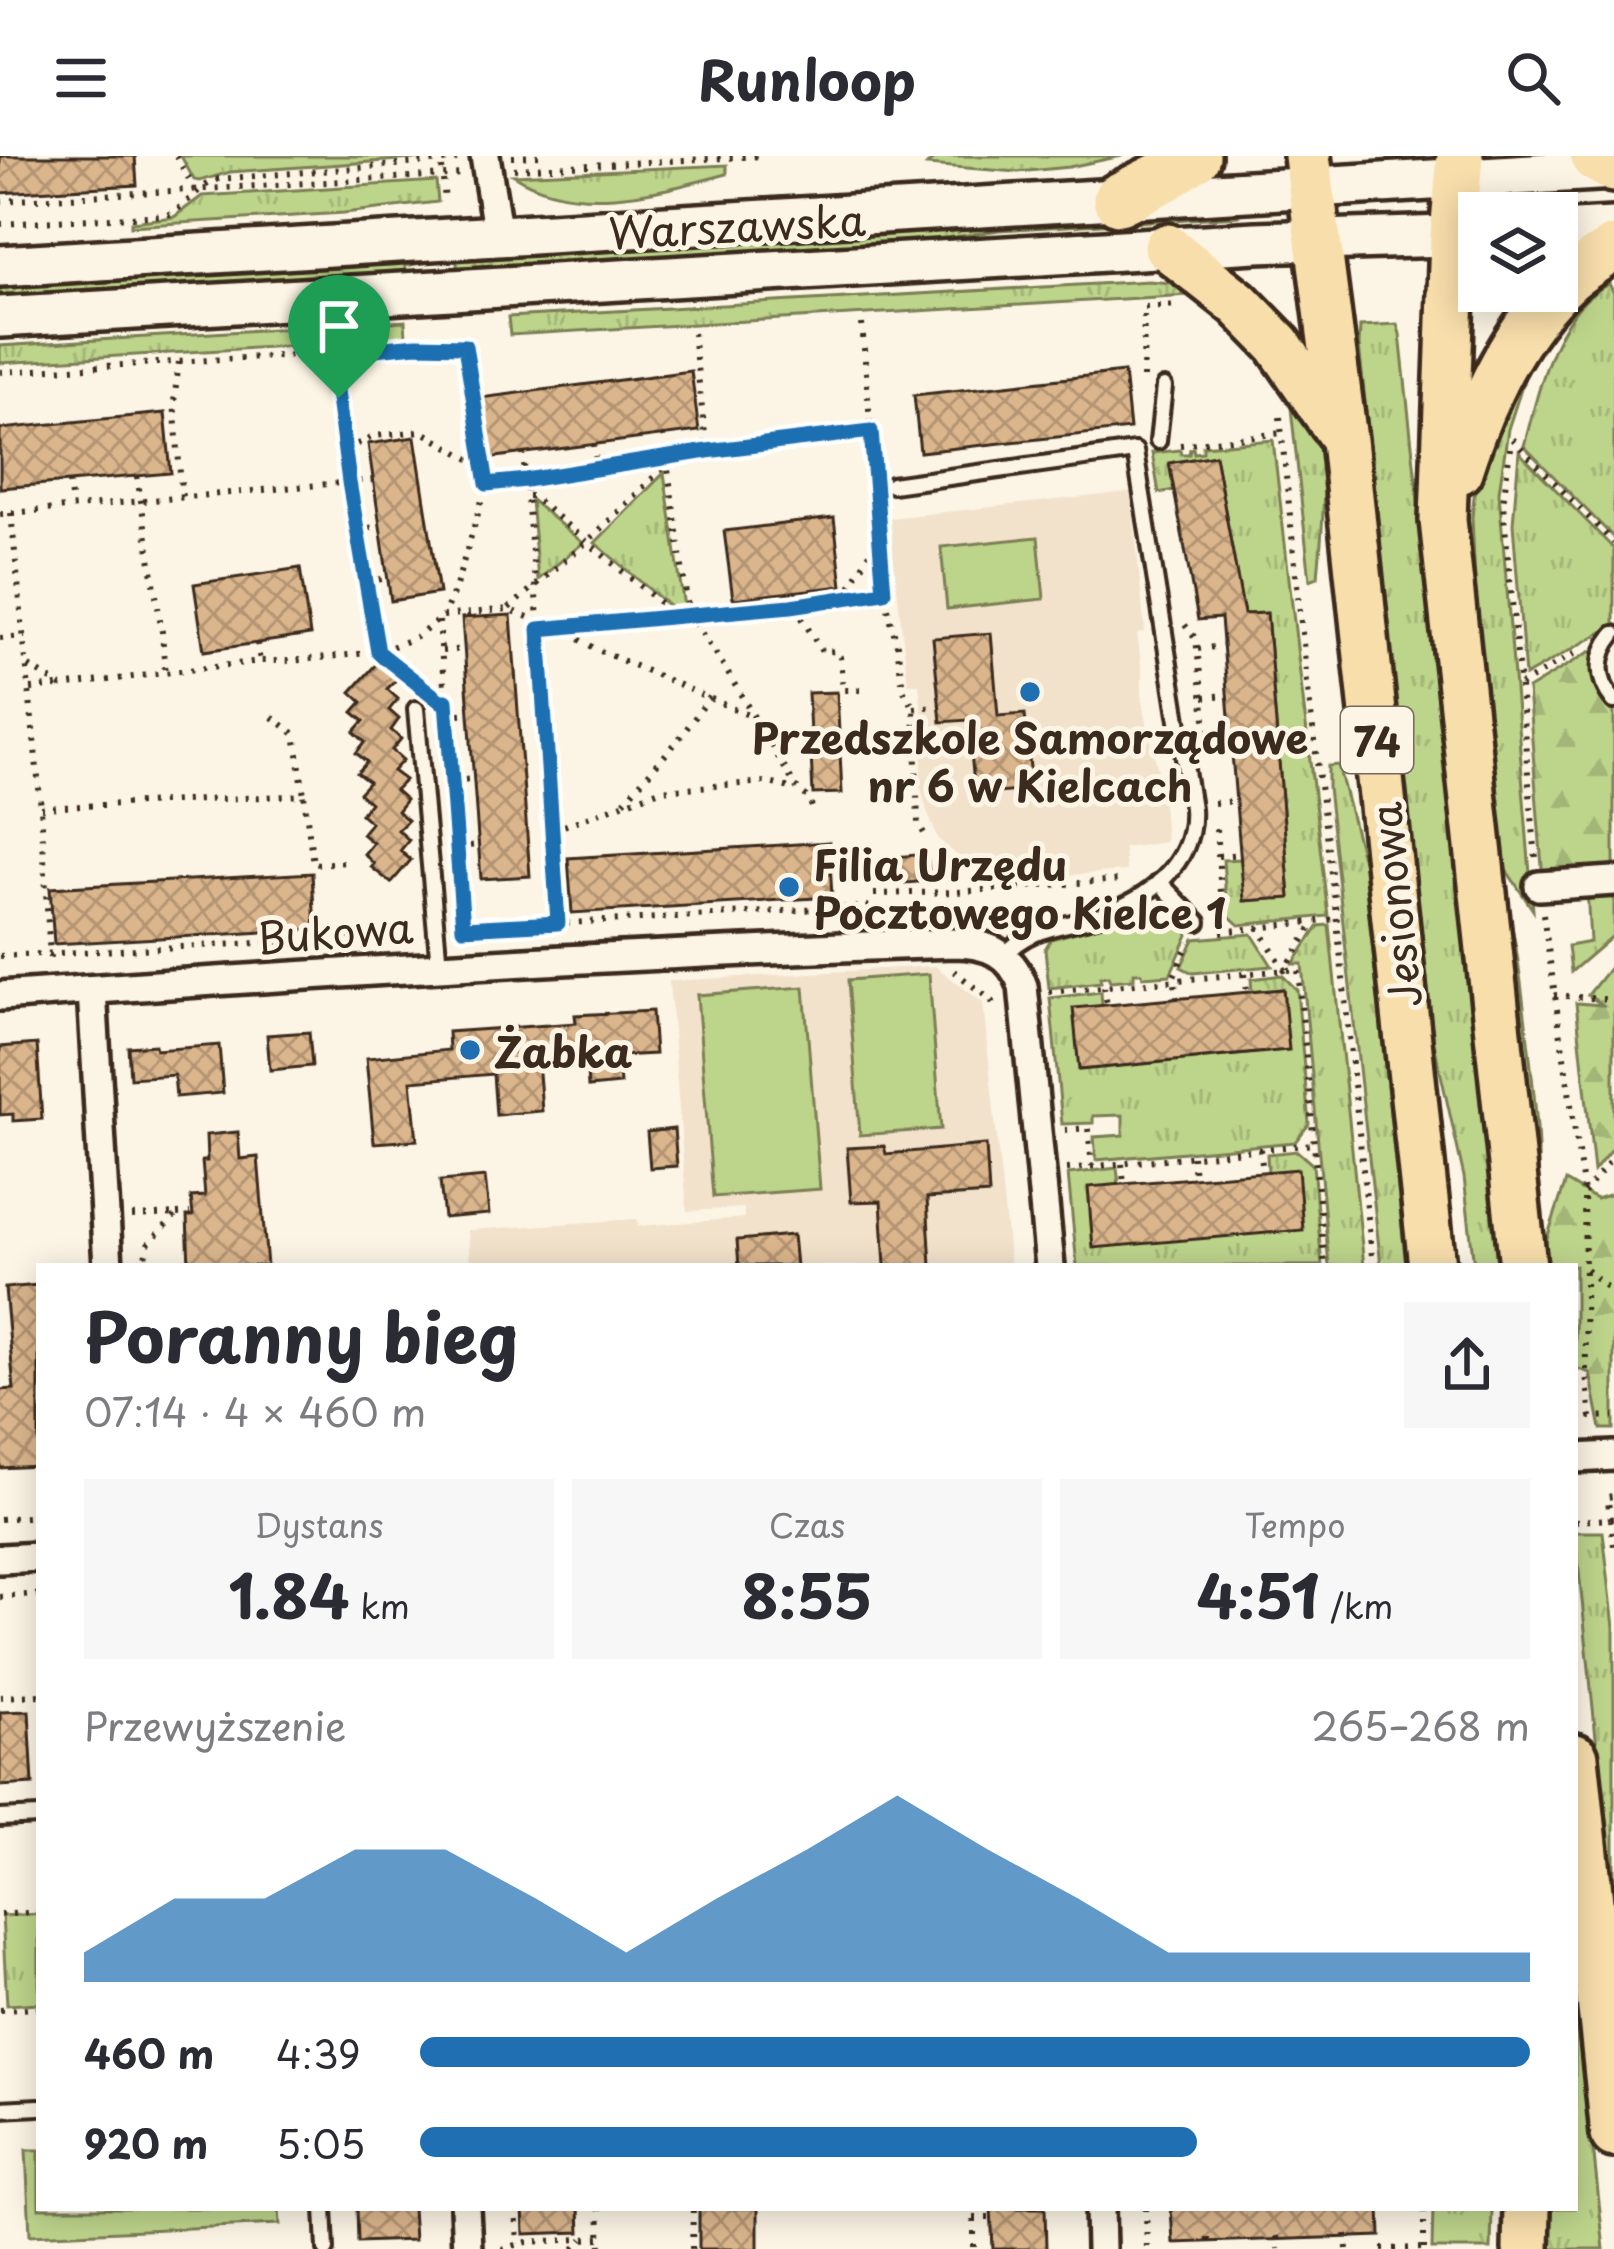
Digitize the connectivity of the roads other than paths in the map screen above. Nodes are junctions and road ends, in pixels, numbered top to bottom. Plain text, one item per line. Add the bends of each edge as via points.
1 (1194, 156) edge
2 (1596, 156) edge
3 (487, 163) edge
4 (1459, 166) edge
5 (1614, 168) edge
6 (1309, 172) edge
7 (1119, 199) junction
8 (1614, 228) edge
9 (1578, 230) edge
10 (498, 236) junction
11 (1458, 236) edge
12 (1319, 240) junction
13 (1167, 247) junction
14 (1614, 248) edge
15 (0, 266) edge
16 (1460, 312) edge
17 (0, 317) edge
18 (1164, 387) dead end
19 (1158, 440) dead end
20 (1344, 440) junction
21 (892, 485) dead end
22 (1443, 520) junction
23 (1614, 634) edge
24 (1614, 700) edge
25 (416, 709) dead end
26 (1162, 879) junction
27 (1614, 881) edge
28 (1539, 886) road end
29 (1204, 927) road end
30 (1004, 956) junction
31 (439, 965) junction
32 (92, 990) junction
33 (0, 996) edge
34 (108, 1263) edge
35 (1050, 1263) edge
36 (1432, 1263) edge
37 (1523, 1263) edge
38 (1614, 1456) edge
39 (1578, 1458) edge
40 (36, 1557) edge
41 (0, 1559) edge
42 (1578, 1786) edge
43 (36, 1816) edge
44 (0, 1818) edge
45 (36, 2108) edge
46 (0, 2110) edge
47 (1614, 2134) edge
48 (324, 2211) edge
49 (465, 2211) edge
50 (1100, 2211) edge
51 (1527, 2211) edge
52 (326, 2249) edge
53 (467, 2249) edge
54 (1101, 2249) edge
55 (1526, 2249) edge

1 - 7 highway
2 - 5 highway
3 - 10 street
4 - 5 main road, Warszawska
4 - 6 main road, Warszawska
6 - 7 main road, Warszawska
6 - 12 main road, Jesionowa / 74
7 - 10 main road, Warszawska
8 - 9 main road
10 - 15 main road, Warszawska
11 - 12 main road, Warszawska
12 - 13 main road, Warszawska
12 - 20 main road, Jesionowa / 74
13 - 17 main road, Warszawska
13 - 20 main road via 1278,344
14 - 22 main road via 1561,287 1508,355 1477,415
16 - 22 main road, 74
18 - 19 lane
20 - 36 main road, Jesionowa / 74
21 - 26 lane via 1135,451 1193,820 1190,842
22 - 37 main road, 74
23 - 24 lane via 1599,667
25 - 31 lane
26 - 29 lane
26 - 30 lane via 1106,913 1027,935
27 - 28 street
30 - 31 street, Bukowa via 982,944 954,943
30 - 35 street via 1024,992
31 - 32 street, Bukowa
32 - 33 street, Bukowa
32 - 34 street
38 - 39 street
40 - 41 street
42 - 47 main road
43 - 44 lane
45 - 46 lane
48 - 52 lane
49 - 53 street
50 - 54 street
51 - 55 main road

